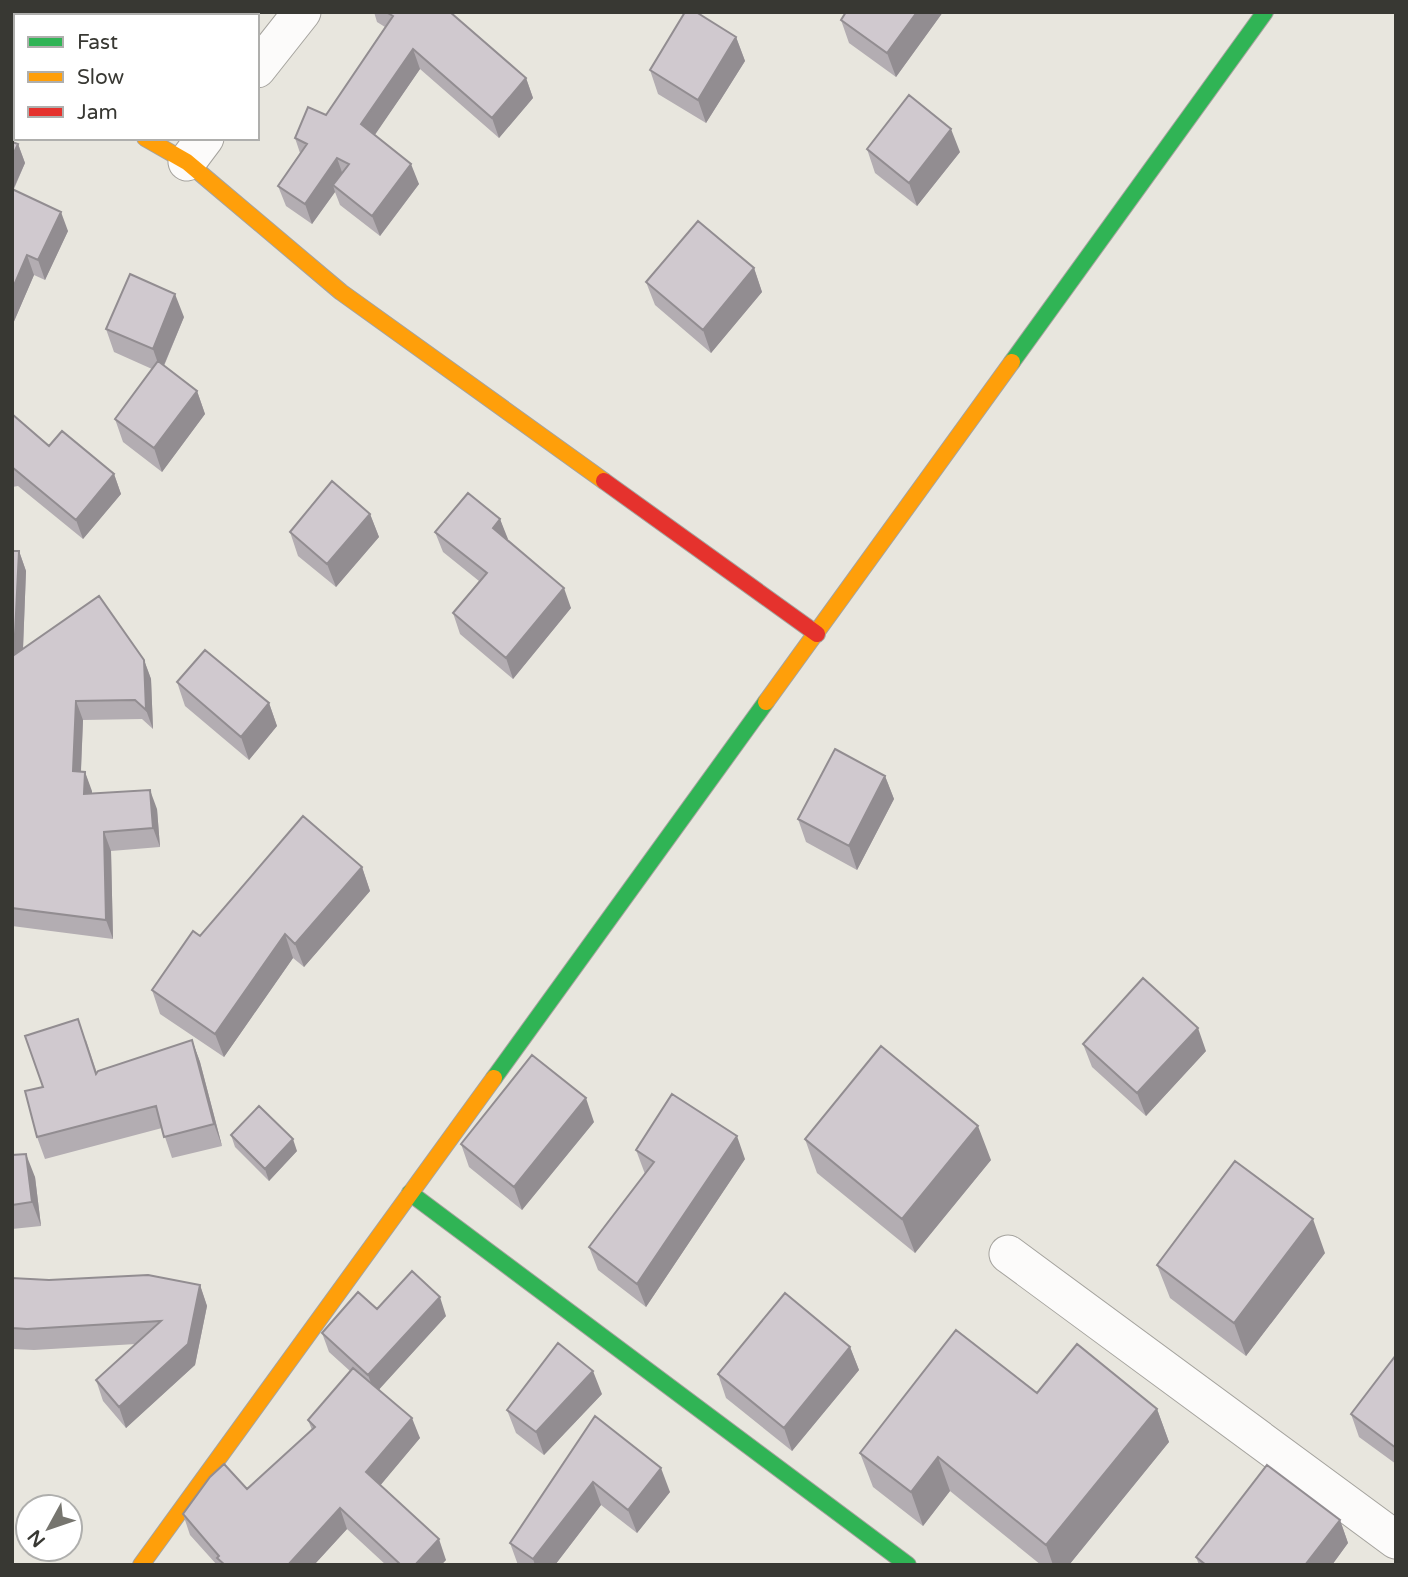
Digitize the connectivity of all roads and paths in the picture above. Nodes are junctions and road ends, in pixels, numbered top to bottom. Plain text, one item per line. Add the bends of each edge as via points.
1 (302, 12) edge
2 (1265, 12) edge
3 (259, 66) edge
4 (154, 140) edge
5 (196, 150) edge
6 (817, 634) junction
7 (410, 1193) junction
8 (1009, 1254) dead end
9 (1396, 1540) edge
10 (141, 1565) edge
11 (908, 1565) edge

1 - 3 street
2 - 6 street
4 - 5 street
5 - 6 street via 341,292
6 - 7 street
7 - 10 street
7 - 11 street
8 - 9 street

